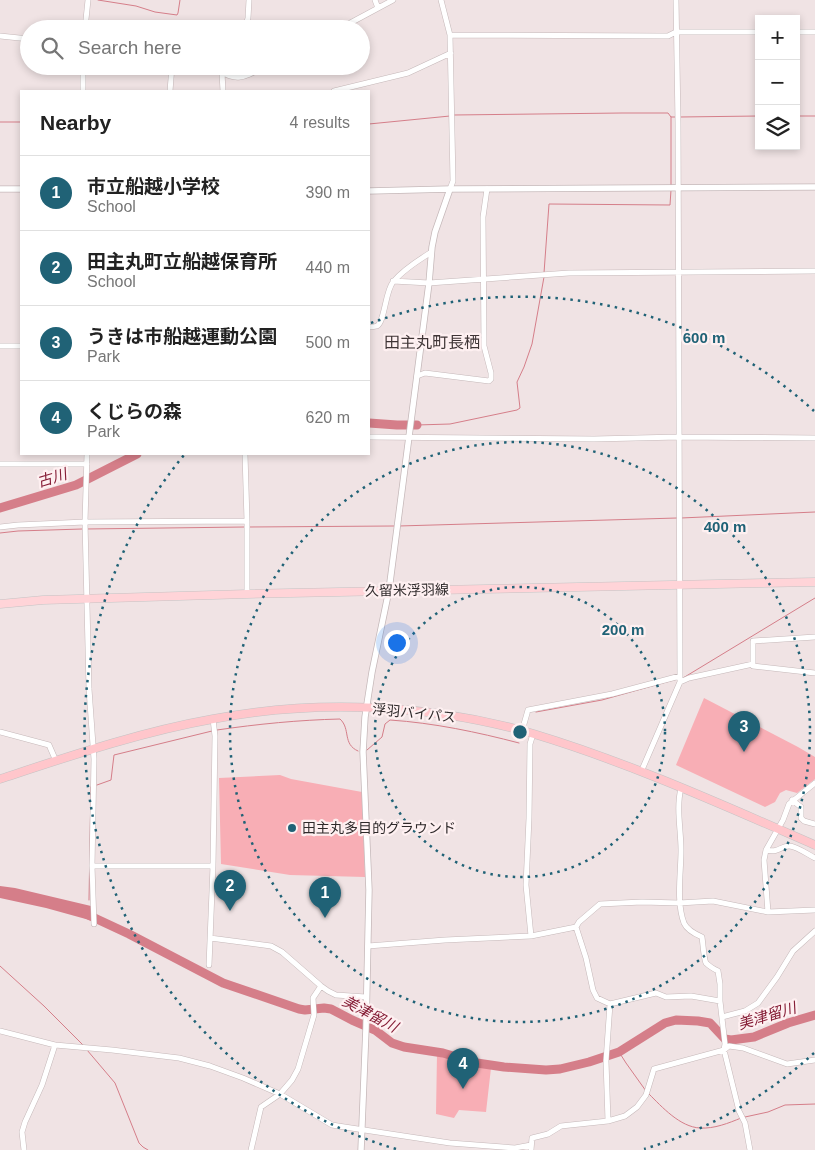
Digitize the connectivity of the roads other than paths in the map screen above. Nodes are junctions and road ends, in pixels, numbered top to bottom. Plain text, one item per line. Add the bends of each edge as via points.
1 (88, 0) edge
2 (249, 0) edge
3 (374, 0) edge
4 (393, 0) edge
5 (441, 0) edge
6 (676, 0) edge
7 (378, 8) junction
8 (86, 20) edge
9 (247, 20) edge
10 (356, 20) edge
11 (676, 32) junction
12 (755, 32) edge
13 (800, 32) edge
14 (815, 32) edge
15 (450, 35) junction
16 (0, 36) edge
17 (20, 38) edge
18 (451, 53) junction
19 (83, 75) edge
20 (171, 75) edge
21 (222, 75) edge
22 (226, 75) edge
23 (248, 75) edge
24 (83, 90) edge
25 (170, 90) edge
26 (223, 90) edge
27 (338, 90) edge
28 (815, 187) edge
29 (678, 188) junction
30 (0, 189) edge
31 (20, 189) edge
32 (450, 189) junction
33 (487, 189) junction
34 (370, 190) edge
35 (430, 253) junction
36 (815, 271) edge
37 (678, 273) junction
38 (483, 280) junction
39 (393, 281) junction
40 (429, 283) junction
41 (370, 327) edge
42 (0, 346) edge
43 (20, 346) edge
44 (417, 376) junction
45 (370, 437) edge
46 (679, 437) junction
47 (409, 438) junction
48 (815, 438) edge
49 (87, 455) edge
50 (244, 455) edge
51 (0, 464) edge
52 (87, 464) junction
53 (247, 521) junction
54 (85, 522) junction
55 (0, 527) edge
56 (815, 582) edge
57 (680, 584) junction
58 (389, 590) junction
59 (247, 594) junction
60 (87, 599) junction
61 (0, 604) edge
62 (815, 637) edge
63 (753, 664) junction
64 (815, 673) edge
65 (680, 679) junction
66 (366, 708) junction
67 (213, 719) junction
68 (522, 731) junction
69 (0, 732) edge
70 (533, 734) junction
71 (93, 749) junction
72 (56, 761) junction
73 (641, 772) junction
74 (0, 779) edge
75 (815, 783) edge
76 (681, 788) junction
77 (792, 800) junction
78 (815, 824) edge
79 (778, 828) junction
80 (815, 845) edge
81 (766, 850) junction
82 (815, 858) edge
83 (92, 866) junction
84 (213, 866) junction
85 (679, 903) junction
86 (815, 910) edge
87 (768, 912) junction
88 (94, 924) dead end
89 (576, 927) junction
90 (815, 931) edge
91 (531, 936) junction
92 (210, 938) junction
93 (368, 946) junction
94 (209, 965) dead end
95 (321, 986) junction
96 (366, 997) junction
97 (720, 1001) junction
98 (610, 1004) junction
99 (722, 1016) junction
100 (0, 1031) edge
101 (55, 1045) junction
102 (724, 1050) junction
103 (815, 1060) edge
104 (280, 1094) junction
105 (608, 1121) junction
106 (362, 1130) junction
107 (531, 1147) edge
108 (24, 1150) edge
109 (252, 1150) edge
110 (360, 1150) edge
111 (750, 1150) edge

1 - 8 street
2 - 9 street
3 - 7 street
4 - 7 street
5 - 15 street
6 - 11 street
7 - 10 street
11 - 12 street
11 - 15 street via 668,36
11 - 29 street
13 - 14 street
15 - 18 street
16 - 17 street
18 - 27 street via 408,73
18 - 32 street via 453,181
19 - 24 street
20 - 25 street
21 - 26 street
22 - 23 street via 232,78
28 - 29 street
29 - 33 street
29 - 37 street
30 - 31 street
32 - 33 street
32 - 34 street
32 - 35 street
33 - 38 street
35 - 39 street
35 - 40 street
36 - 37 street
37 - 38 street via 569,273
37 - 46 street
38 - 40 street
38 - 44 street via 484,346 490,381 426,373
39 - 40 street
39 - 41 street via 381,321 377,326
40 - 44 street
42 - 43 street
44 - 47 street
45 - 47 street
46 - 47 street
46 - 48 street
46 - 57 street
47 - 58 street
49 - 52 street
50 - 53 street
51 - 52 street
52 - 54 street
53 - 54 street
53 - 59 street
54 - 55 street
54 - 60 street
56 - 57 main road, 久留米浮羽線
57 - 58 main road, 久留米浮羽線
57 - 65 street
58 - 59 main road, 久留米浮羽線
58 - 66 street
59 - 60 main road, 久留米浮羽線
60 - 61 main road, 久留米浮羽線
60 - 71 street
62 - 63 street via 752,641
63 - 64 street
63 - 65 street
65 - 68 street via 528,710
65 - 73 street
66 - 67 highway, 浮羽バイパス via 293,709
66 - 68 highway, 浮羽バイパス via 458,717
66 - 93 street via 363,752
67 - 71 highway, 浮羽バイパス
67 - 84 street
68 - 70 highway, 浮羽バイパス
69 - 72 street via 49,745
70 - 73 highway, 浮羽バイパス
70 - 91 street via 530,744 526,885
71 - 72 highway, 浮羽バイパス
71 - 83 street
72 - 74 highway, 浮羽バイパス
73 - 76 highway, 浮羽バイパス
75 - 77 street
76 - 79 highway, 浮羽バイパス
76 - 85 street
77 - 78 street via 801,807 801,818
77 - 79 street
79 - 80 highway, 浮羽バイパス
79 - 81 street
81 - 82 street via 774,852 792,846
81 - 87 street
83 - 84 street
83 - 88 street
84 - 92 street
85 - 87 street via 712,901
85 - 89 street via 600,904
85 - 97 street via 684,925 702,938 704,958 718,971
86 - 87 street
89 - 91 street
89 - 98 street via 593,990 597,998
90 - 99 street via 793,951 758,1003 745,1011
91 - 93 street
92 - 94 street
92 - 95 street via 271,946 294,961
93 - 96 street
95 - 96 street via 336,995
95 - 104 street via 313,998 314,1015 298,1069
96 - 106 street
97 - 98 street via 691,996 666,997 656,993
97 - 99 street
98 - 105 street via 606,1046
99 - 102 street
100 - 101 street
101 - 104 street via 179,1058 210,1066
101 - 108 street via 22,1132
102 - 103 street via 730,1046 743,1048 788,1064
102 - 105 street via 654,1069 648,1092 637,1107 625,1116
102 - 111 street
104 - 106 street via 332,1125
104 - 109 street via 261,1107
105 - 107 street via 561,1126 532,1138
106 - 107 street via 450,1143
106 - 110 street

